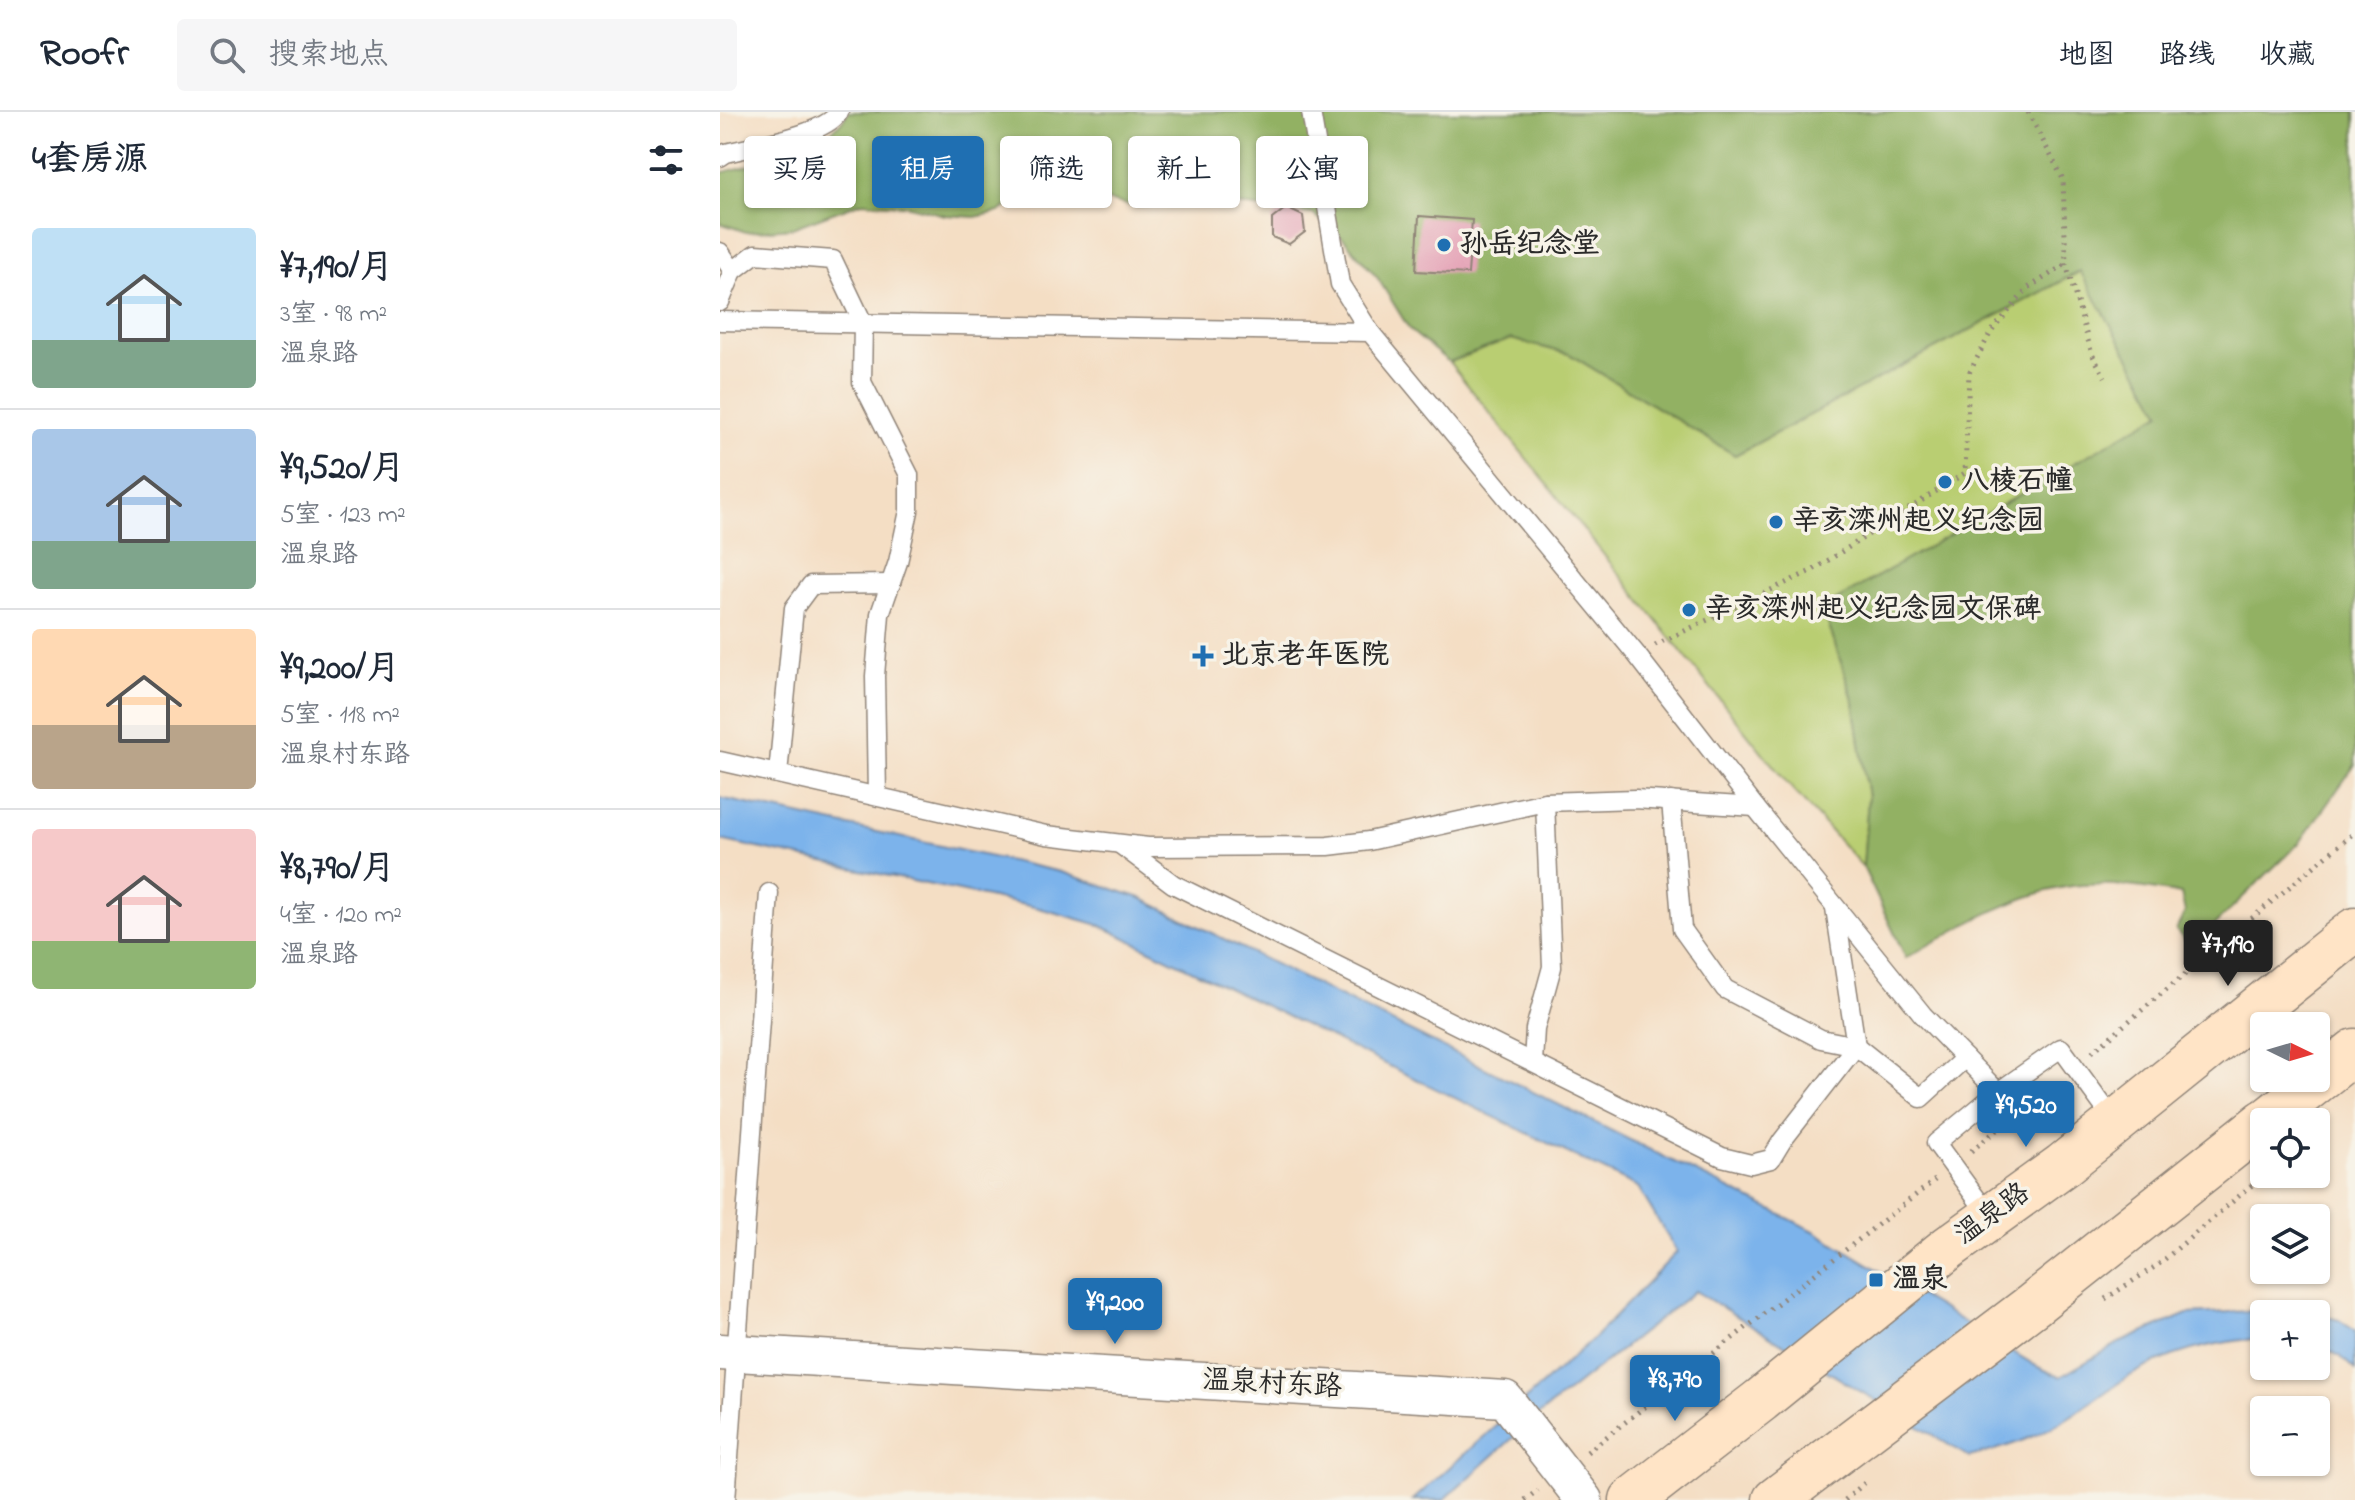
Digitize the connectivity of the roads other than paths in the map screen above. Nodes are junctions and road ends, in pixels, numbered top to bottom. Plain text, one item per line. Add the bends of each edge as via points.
1 (839, 112) edge
2 (1311, 112) edge
3 (720, 157) edge
4 (720, 252) edge
5 (733, 271) junction
6 (720, 302) edge
7 (720, 321) edge
8 (863, 323) junction
9 (1370, 332) junction
10 (891, 584) junction
11 (720, 761) edge
12 (778, 774) junction
13 (877, 796) junction
14 (1671, 801) junction
15 (1545, 802) junction
16 (1755, 807) junction
17 (1118, 843) junction
18 (769, 893) dead end
19 (1834, 905) junction
20 (2355, 930) edge
21 (1856, 1046) junction
22 (2355, 1051) edge
23 (1965, 1058) junction
24 (1533, 1062) junction
25 (1998, 1092) junction
26 (2282, 1108) edge
27 (2115, 1122) junction
28 (2250, 1133) edge
29 (1990, 1217) junction
30 (728, 1352) edge
31 (1840, 1485) edge
32 (726, 1500) edge
33 (1584, 1500) edge
34 (1632, 1500) edge
35 (1775, 1500) edge

1 - 3 lane via 817,130
2 - 9 lane via 1340,284
4 - 5 lane
5 - 6 lane
5 - 8 lane via 755,254 833,260
7 - 8 lane
8 - 9 lane
8 - 10 lane via 862,382 909,475 909,511
9 - 16 lane
10 - 12 lane via 811,585 794,608
10 - 13 lane via 880,614 875,676
11 - 12 lane
12 - 13 lane
13 - 17 lane via 1046,835
14 - 15 lane
14 - 16 lane
14 - 21 lane via 1682,929 1725,989 1821,1039
15 - 17 lane via 1328,846
15 - 24 lane via 1552,967 1535,1029
16 - 19 lane
17 - 24 lane via 1173,884
18 - 30 lane
19 - 21 lane
19 - 23 lane
20 - 27 main road, 温泉路
21 - 23 lane via 1921,1098
21 - 24 lane via 1771,1159 1751,1164 1722,1157
22 - 26 main road
23 - 25 lane
25 - 27 lane via 2061,1048
25 - 29 lane via 1936,1143
27 - 29 main road, 温泉路
28 - 31 main road via 2033,1305
29 - 34 main road, 温泉路
30 - 32 lane
30 - 33 street, 温泉村东路 via 1505,1399
31 - 35 main road

